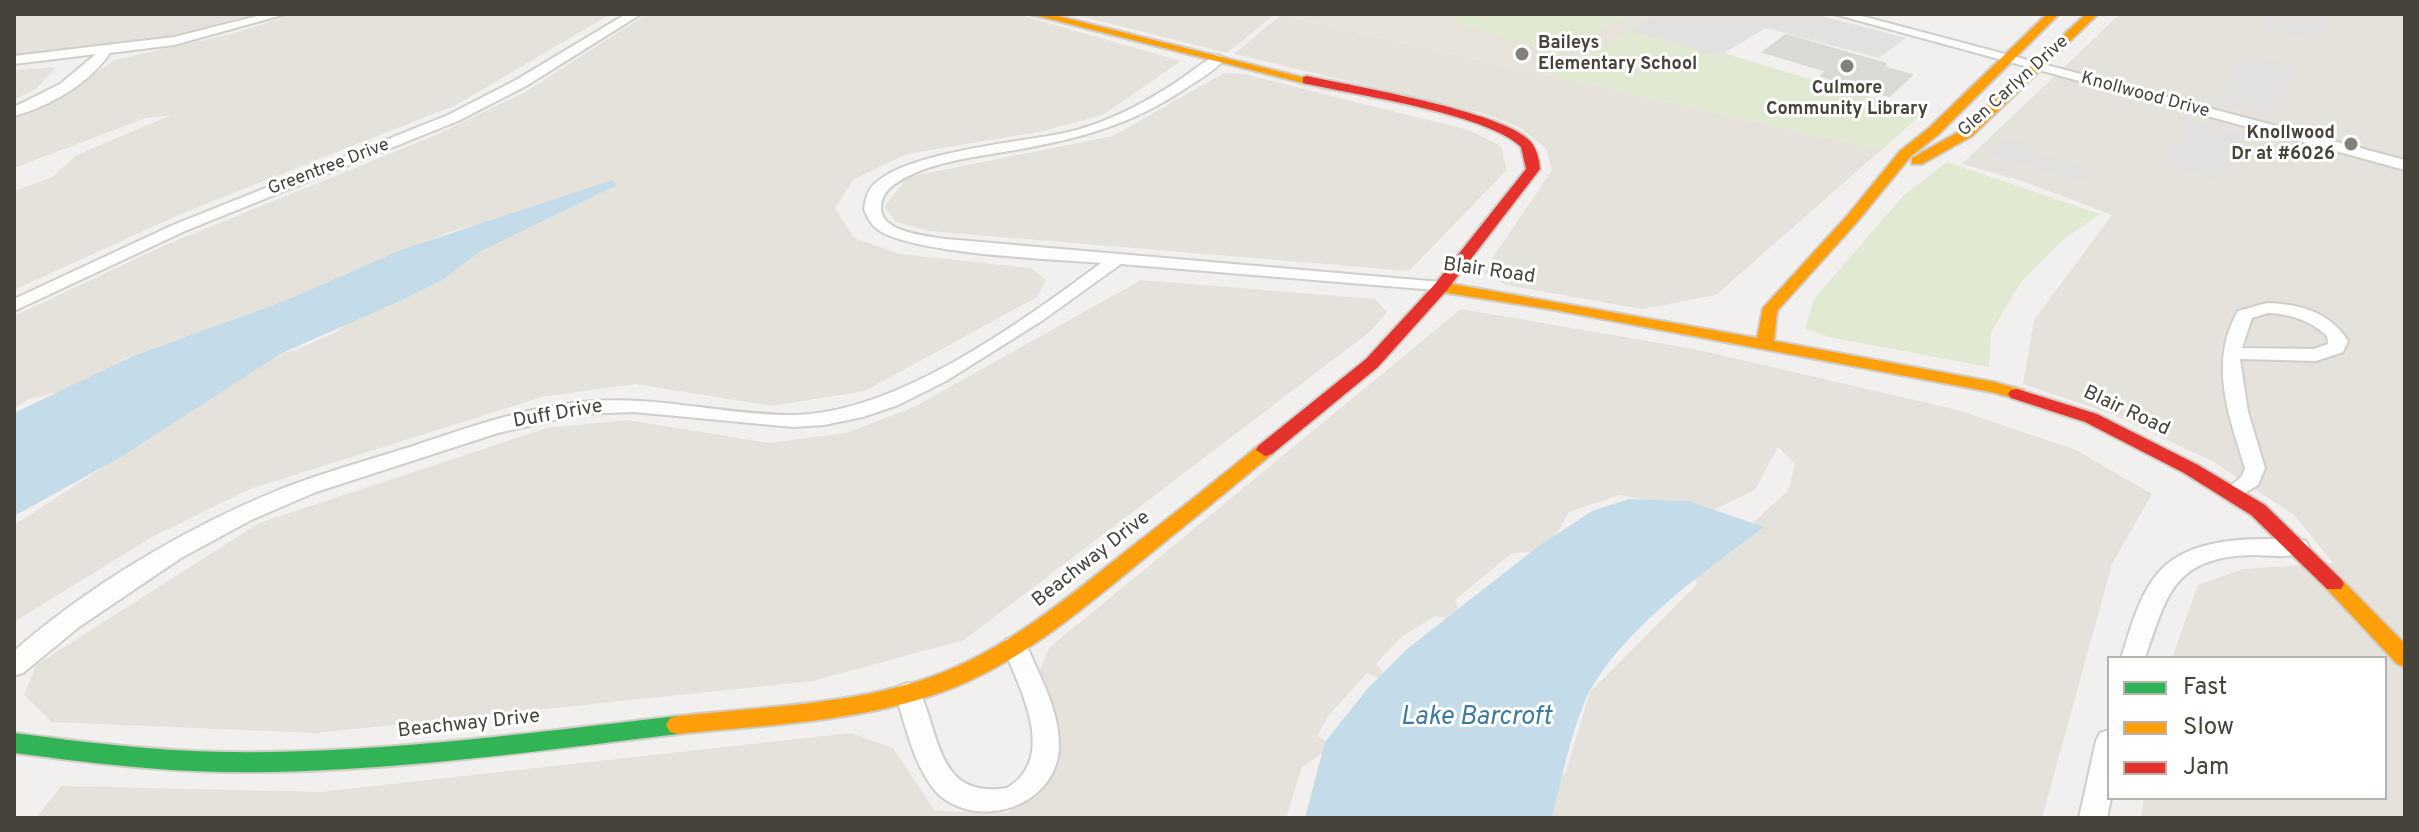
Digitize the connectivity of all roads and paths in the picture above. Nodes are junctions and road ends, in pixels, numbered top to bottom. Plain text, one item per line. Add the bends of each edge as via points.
1 (280, 14) edge
2 (635, 14) edge
3 (1036, 14) edge
4 (1840, 14) edge
5 (2053, 14) edge
6 (2092, 14) edge
7 (105, 50) junction
8 (2007, 58) junction
9 (1218, 59) junction
10 (14, 60) edge
11 (2039, 67) junction
12 (14, 112) edge
13 (2405, 165) edge
14 (1888, 175) junction
15 (1117, 259) junction
16 (1441, 287) junction
17 (14, 306) edge
18 (1765, 344) junction
19 (2231, 353) junction
20 (2233, 493) junction
21 (2298, 547) junction
22 (1015, 646) junction
23 (2134, 656) edge
24 (2405, 658) edge
25 (14, 666) edge
26 (908, 693) junction
27 (14, 743) edge
28 (2107, 751) edge
29 (2093, 818) edge

1 - 7 street via 201,35
2 - 17 street, Greentree Drive via 488,102 179,228
3 - 9 street, Beachway Drive
4 - 8 street, Knollwood Drive
5 - 8 street, Glen Carlyn Drive
6 - 11 street, Glen Carlyn Drive
7 - 10 street
7 - 12 street via 83,73
8 - 11 street, Knollwood Drive
8 - 14 street, Glen Carlyn Drive
9 - 15 street, Blair Road via 1149,106 1108,125 933,162 897,176 872,202 876,218 886,227 919,240
9 - 16 street, Beachway Drive via 1490,124 1526,143 1533,169
11 - 13 street, Knollwood Drive
11 - 14 street, Glen Carlyn Drive via 1967,133
14 - 18 street, Glen Carlyn Drive via 1769,311
15 - 16 street, Blair Road
15 - 25 street, Duff Drive via 1023,325 911,393 854,414 793,422 660,407 569,409 295,492 177,551 69,622
16 - 18 street, Blair Road
16 - 22 street, Beachway Drive via 1372,363 1089,593
18 - 20 street, Blair Road via 2047,401 2123,432
19 - 19 street via 2244,315 2267,308 2313,318 2339,341 2331,351 2316,355
19 - 20 street via 2238,412 2255,468 2251,480
20 - 21 street, Blair Road
21 - 23 street via 2231,549 2177,568 2163,581
21 - 24 street, Blair Road
22 - 26 street, Beachway Drive via 971,670
22 - 26 street via 1046,728 1048,748 1042,770 1020,795 981,802 948,787
26 - 27 street, Beachway Drive via 863,703 373,757 227,762 137,758
28 - 29 street

